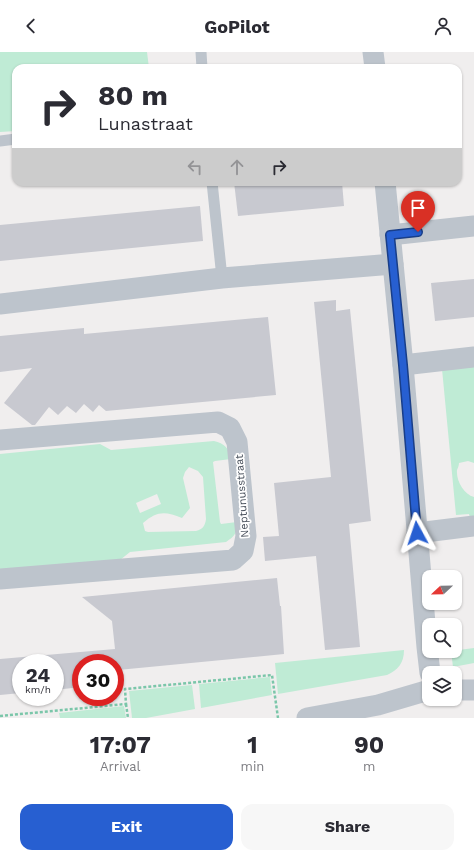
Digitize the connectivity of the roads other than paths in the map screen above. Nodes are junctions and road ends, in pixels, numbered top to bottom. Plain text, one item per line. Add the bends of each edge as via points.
1 (201, 52) edge
2 (373, 52) edge
3 (202, 64) edge
4 (374, 64) edge
5 (12, 140) edge
6 (0, 141) edge
7 (212, 186) edge
8 (385, 186) edge
9 (474, 226) edge
10 (390, 235) junction
11 (393, 264) junction
12 (222, 278) junction
13 (0, 304) edge
14 (474, 357) edge
15 (403, 365) junction
16 (0, 440) edge
17 (474, 526) edge
18 (417, 533) junction
19 (0, 579) edge
20 (429, 666) edge
21 (462, 690) edge
22 (474, 690) edge
23 (422, 692) edge
24 (307, 718) edge

1 - 3 lane
2 - 4 street
5 - 6 lane
7 - 12 lane
8 - 10 street
9 - 10 street
10 - 11 street
11 - 12 street
11 - 15 street
12 - 13 street
14 - 15 street
15 - 18 street
16 - 19 street, Neptunusstraat via 218,422 230,428 237,442 246,536 243,551 233,560
17 - 18 street
18 - 20 street
21 - 22 street
23 - 24 street via 378,705

